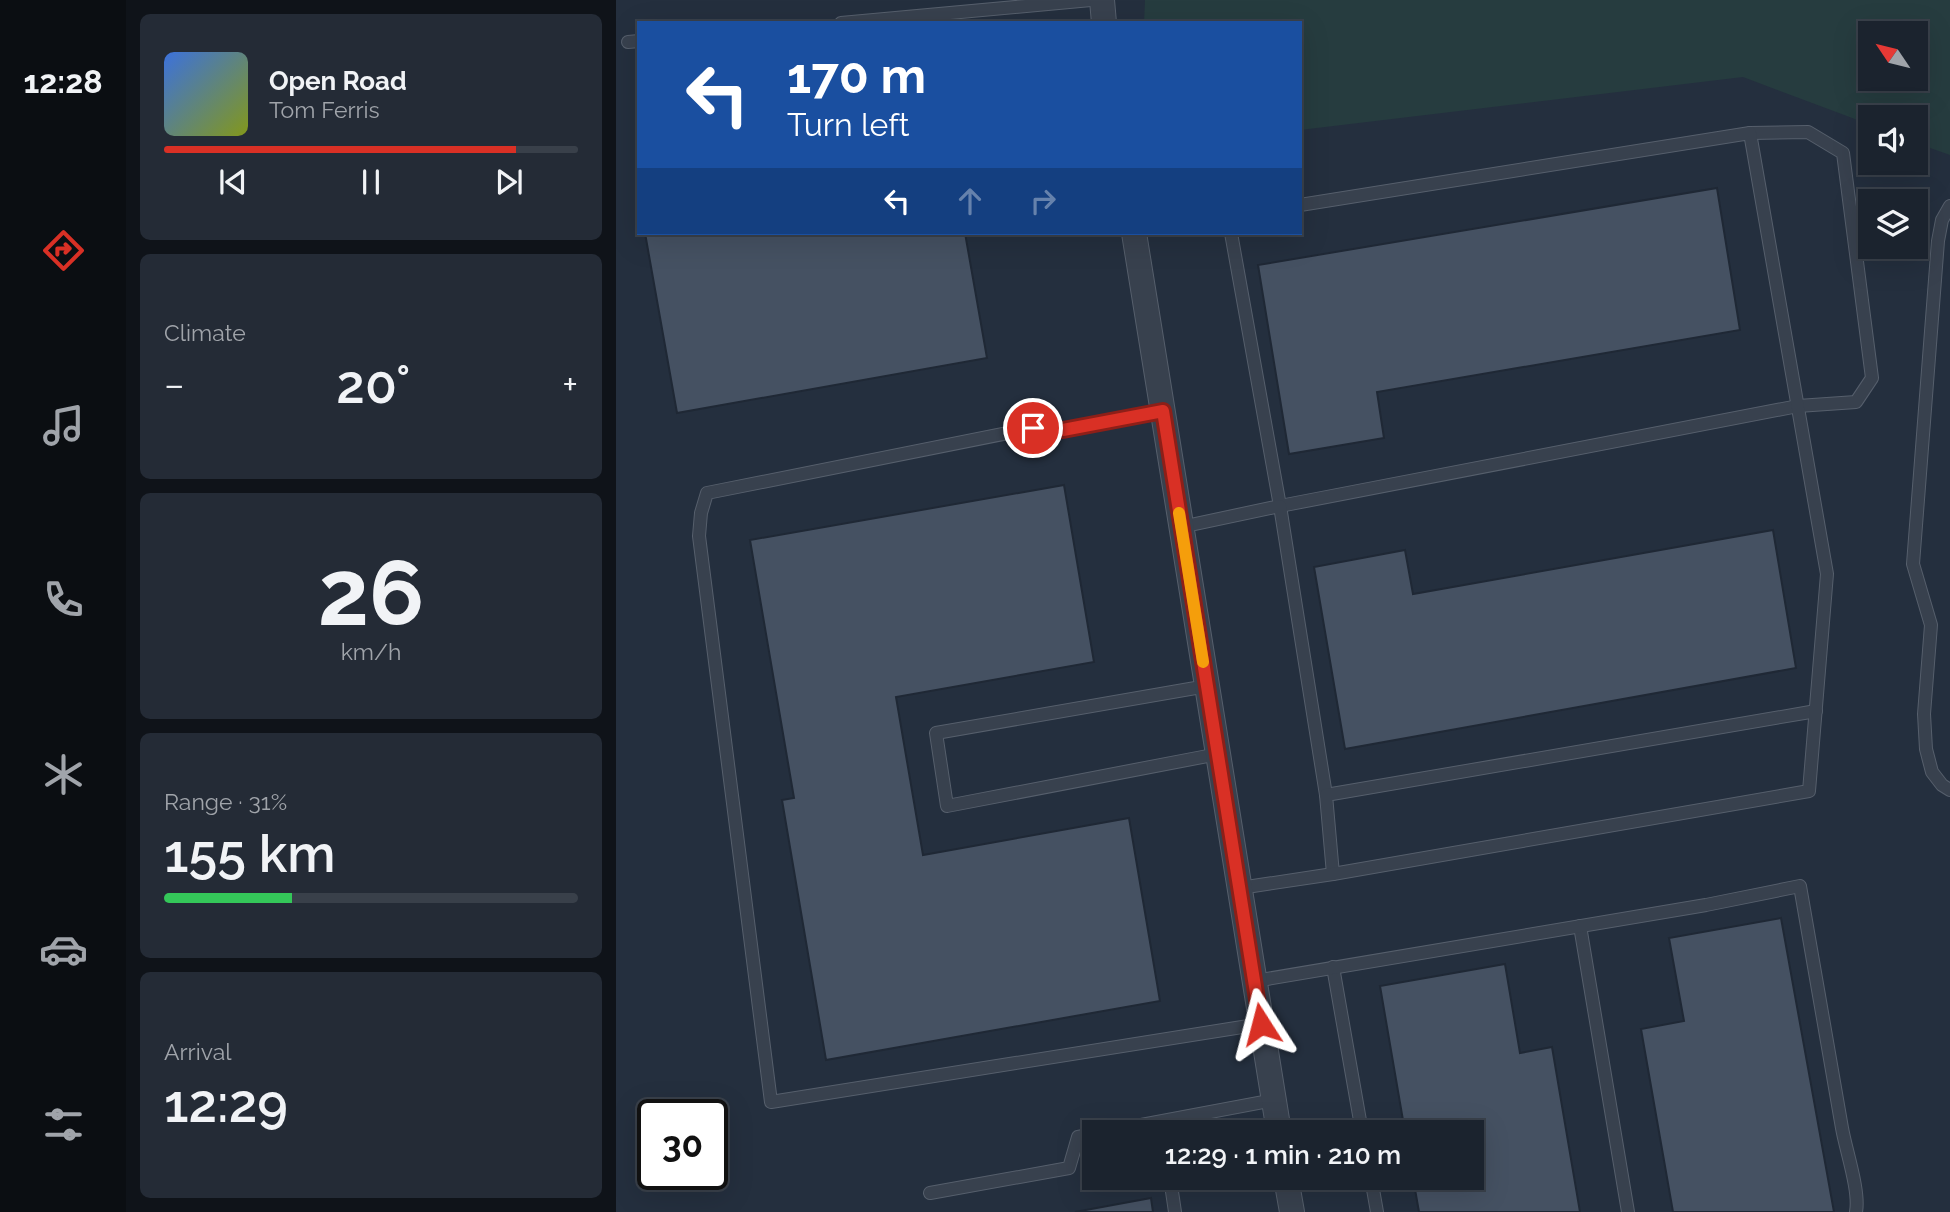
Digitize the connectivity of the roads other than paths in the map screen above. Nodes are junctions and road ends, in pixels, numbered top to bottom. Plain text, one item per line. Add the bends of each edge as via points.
1 (1091, 0) edge
2 (1102, 0) edge
3 (980, 5) edge
4 (856, 21) edge
5 (1104, 21) edge
6 (1750, 133) junction
7 (1302, 205) edge
8 (1950, 206) edge
9 (1134, 235) edge
10 (1231, 235) edge
11 (1798, 406) junction
12 (1163, 411) junction
13 (1280, 506) junction
14 (1181, 527) junction
15 (1207, 686) junction
16 (1816, 711) junction
17 (1218, 754) junction
18 (1950, 790) edge
19 (1326, 796) junction
20 (1332, 874) junction
21 (1240, 888) junction
22 (1580, 926) junction
23 (1333, 967) junction
24 (1255, 981) junction
25 (1261, 1024) junction
26 (1273, 1100) junction
27 (1193, 1120) edge
28 (1277, 1120) edge
29 (1361, 1120) edge
30 (1082, 1136) edge
31 (1172, 1190) edge
32 (1288, 1190) edge
33 (1373, 1190) edge
34 (930, 1193) dead end
35 (1175, 1212) edge
36 (1292, 1212) edge
37 (1377, 1212) edge
38 (1628, 1212) edge
39 (1856, 1212) edge

1 - 3 lane
2 - 5 street
3 - 4 lane
6 - 7 lane
6 - 11 lane
6 - 11 lane via 1808,132 1843,153 1872,378 1856,402
8 - 18 lane via 1938,241 1913,564 1931,625 1926,749 1932,772
9 - 12 street
10 - 13 lane
11 - 13 lane
11 - 16 lane via 1828,574
12 - 14 street
12 - 25 lane via 1063,430 1033,428 707,493 698,536 771,1102
13 - 14 lane
13 - 19 lane
14 - 15 street
15 - 17 street
15 - 17 lane via 936,733 947,806
16 - 19 lane
16 - 20 lane via 1810,791
17 - 21 street
19 - 20 lane
20 - 21 lane
21 - 24 street
22 - 23 lane
22 - 38 lane
22 - 39 lane via 1800,886
23 - 24 lane
23 - 29 lane
24 - 25 street
25 - 26 street
26 - 27 lane
26 - 28 street
30 - 34 lane via 1069,1168
31 - 35 lane
32 - 36 street
33 - 37 lane

